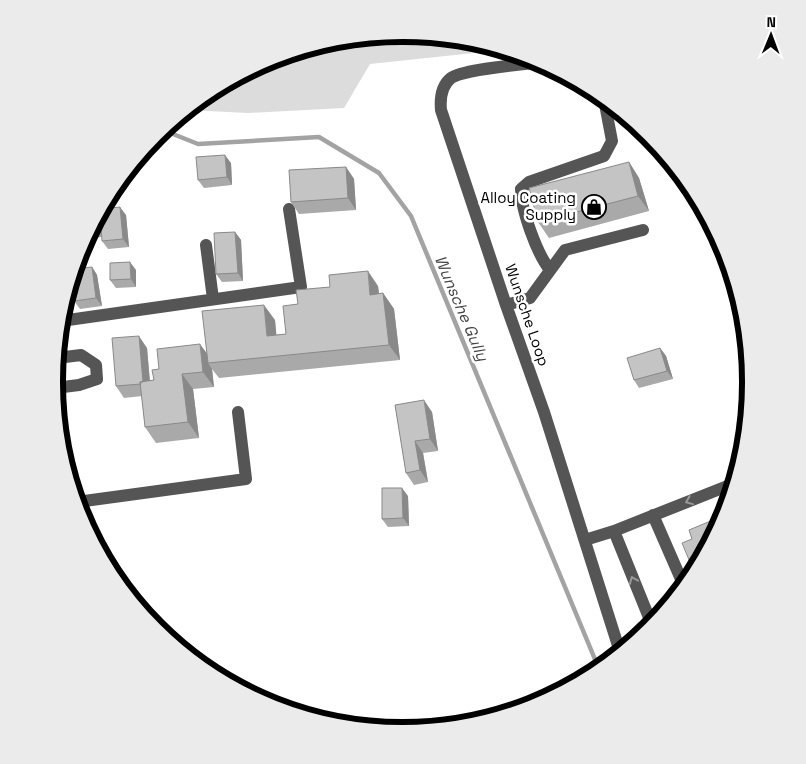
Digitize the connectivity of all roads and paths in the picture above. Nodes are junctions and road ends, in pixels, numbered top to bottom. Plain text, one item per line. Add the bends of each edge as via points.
1 (522, 64) edge
2 (606, 110) edge
3 (289, 209) edge
4 (643, 230) dead end
5 (206, 245) dead end
6 (550, 270) junction
7 (212, 299) junction
8 (506, 305) junction
9 (69, 320) edge
10 (64, 357) edge
11 (63, 387) edge
12 (238, 412) dead end
13 (725, 487) edge
14 (85, 501) edge
15 (653, 515) junction
16 (614, 531) junction
17 (585, 540) junction
18 (680, 578) edge
19 (648, 616) edge
20 (618, 645) edge

1 - 8 street, Wunsche Loop via 456,75 445,84 440,102
2 - 6 street via 612,141 604,156 529,182 521,190 521,202 542,261
3 - 7 street via 301,287
4 - 6 street via 565,250
5 - 7 street
6 - 8 street via 530,298
7 - 9 street
8 - 17 street, Wunsche Loop
10 - 11 street via 81,355 96,365 97,379
12 - 14 street via 246,479
13 -> 15 street
15 - 16 street
15 - 18 street
16 - 17 street
19 -> 16 street
17 - 20 street, Wunsche Loop

